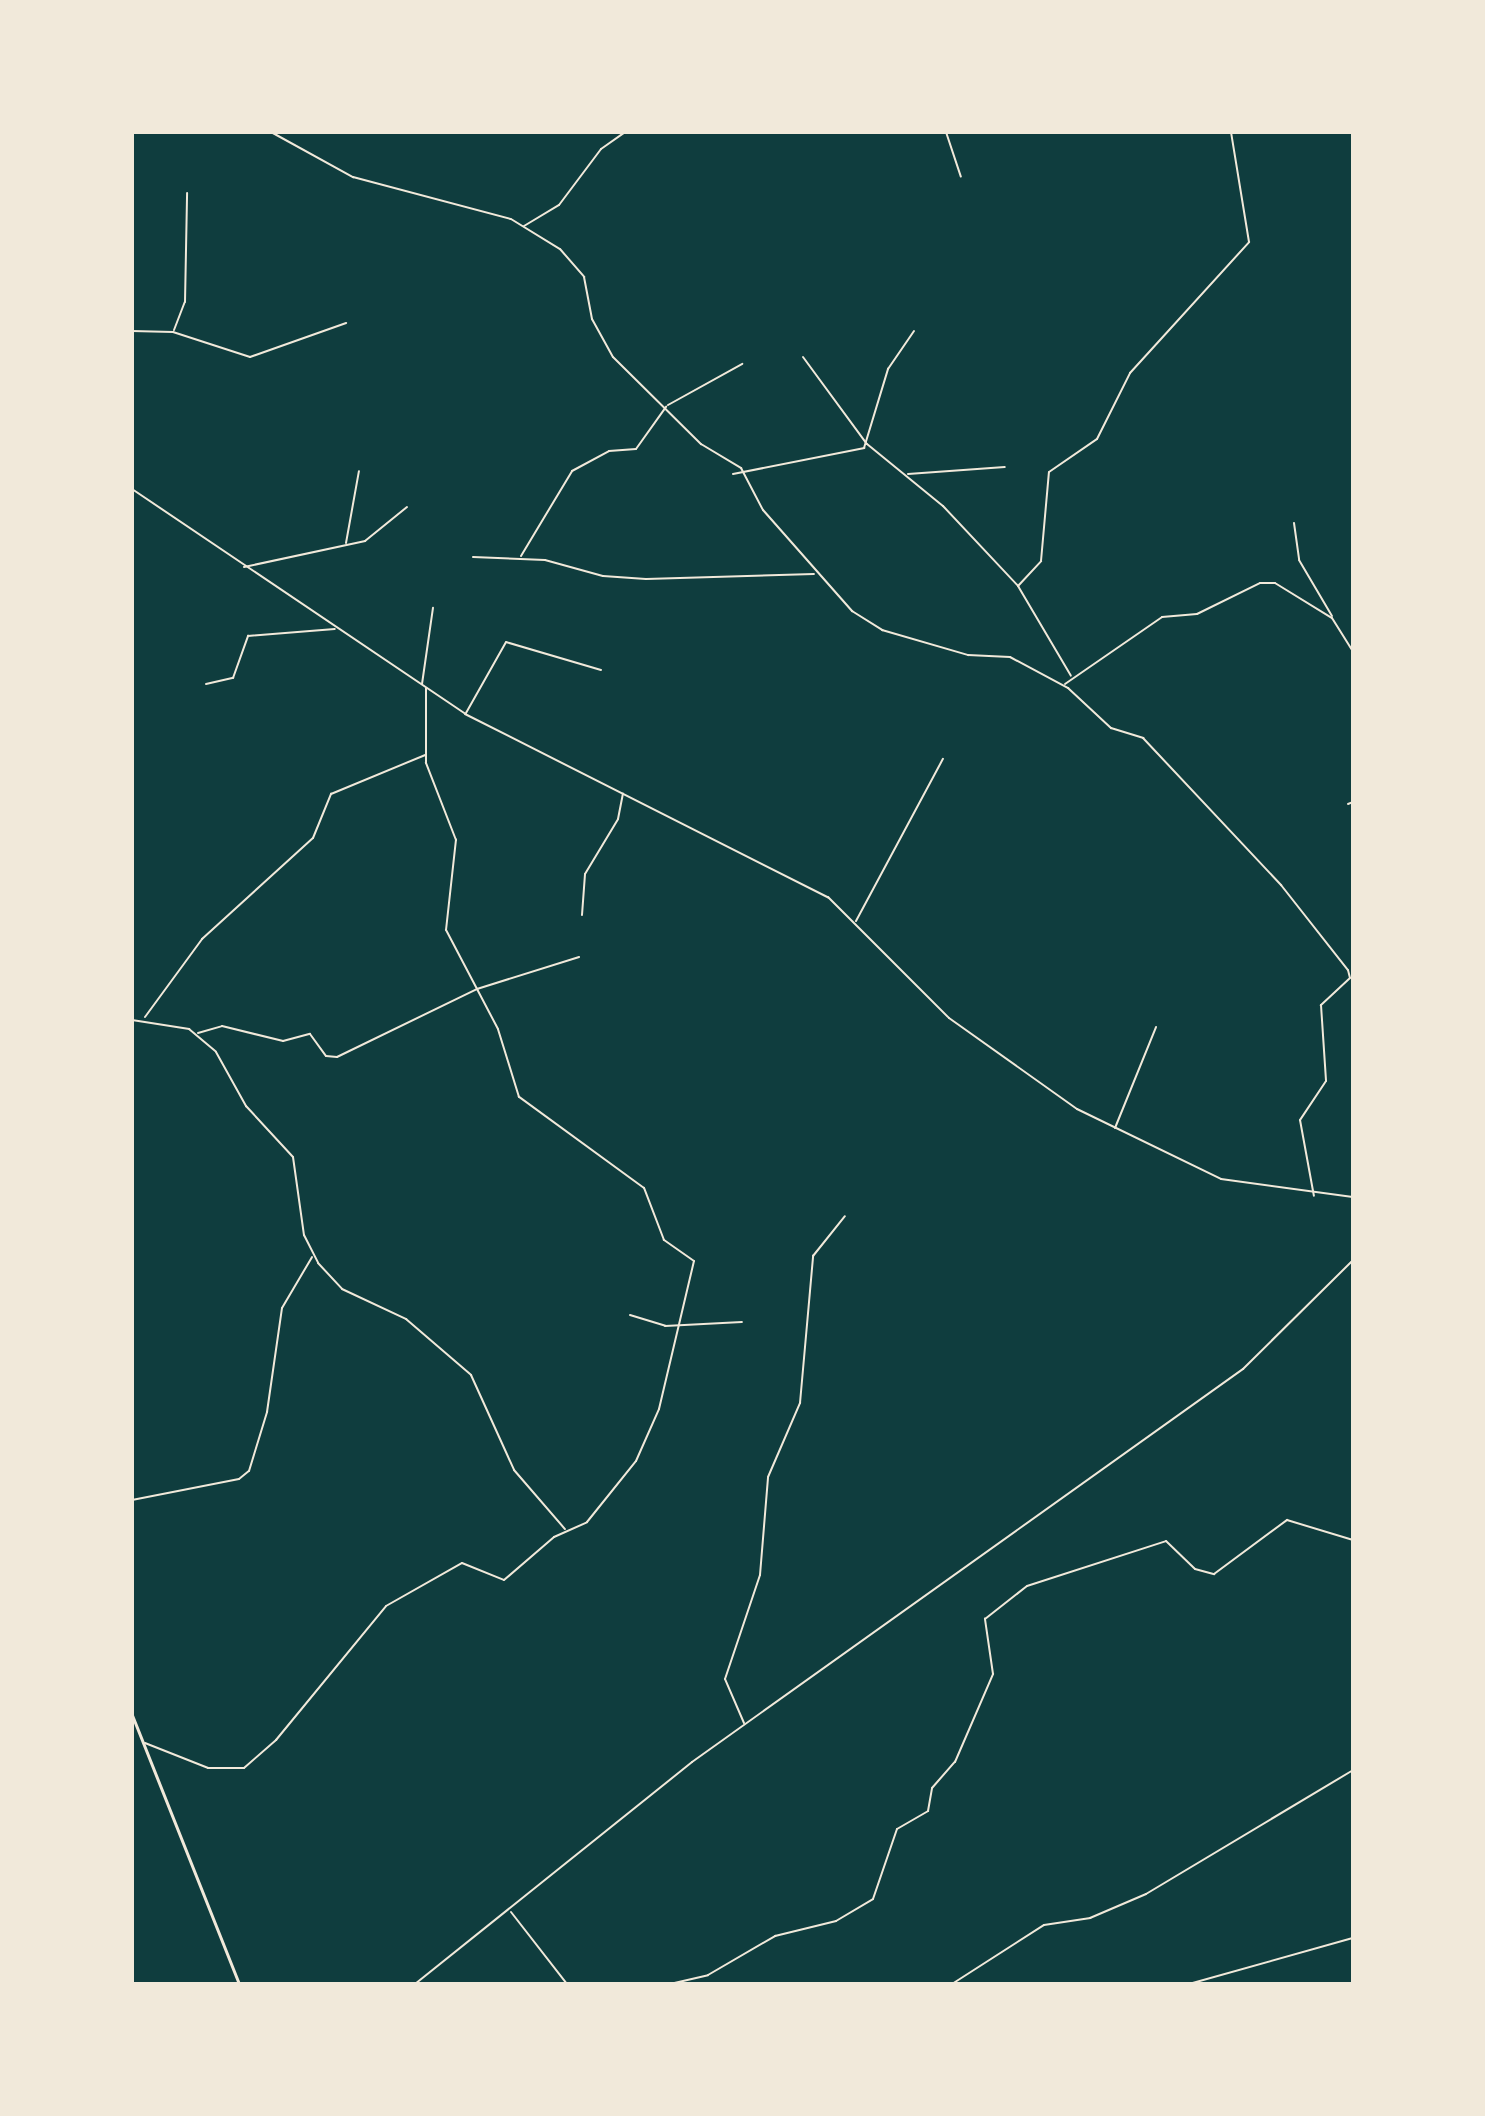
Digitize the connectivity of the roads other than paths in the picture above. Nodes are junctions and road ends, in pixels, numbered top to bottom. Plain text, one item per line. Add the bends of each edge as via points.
1 (271, 132) edge
2 (946, 132) edge
3 (1231, 132) edge
4 (624, 133) edge
5 (961, 177) dead end
6 (187, 193) dead end
7 (524, 226) junction
8 (346, 323) dead end
9 (132, 331) edge
10 (914, 331) dead end
11 (173, 332) junction
12 (803, 357) dead end
13 (742, 364) dead end
14 (667, 406) junction
15 (867, 444) junction
16 (1005, 467) dead end
17 (741, 468) junction
18 (359, 471) dead end
19 (733, 474) dead end
20 (907, 474) junction
21 (132, 489) edge
22 (407, 507) dead end
23 (1294, 523) dead end
24 (346, 544) junction
25 (473, 557) dead end
26 (520, 557) junction
27 (243, 567) junction
28 (815, 574) junction
29 (1018, 586) junction
30 (433, 608) dead end
31 (1332, 618) junction
32 (336, 628) junction
33 (1353, 651) edge
34 (601, 670) dead end
35 (1071, 676) junction
36 (206, 684) dead end
37 (422, 685) junction
38 (1063, 686) junction
39 (426, 688) junction
40 (465, 714) junction
41 (425, 755) junction
42 (943, 759) dead end
43 (623, 792) junction
44 (1353, 802) edge
45 (1348, 804) dead end
46 (582, 915) dead end
47 (855, 922) junction
48 (579, 957) dead end
49 (477, 989) junction
50 (144, 1018) junction
51 (132, 1020) edge
52 (1156, 1027) dead end
53 (197, 1034) junction
54 (1115, 1129) junction
55 (1314, 1196) junction
56 (1353, 1197) edge
57 (845, 1216) dead end
58 (313, 1256) junction
59 (1353, 1260) edge
60 (630, 1315) dead end
61 (742, 1322) dead end
62 (679, 1325) junction
63 (132, 1500) edge
64 (565, 1530) junction
65 (1353, 1540) edge
66 (132, 1715) edge
67 (744, 1725) junction
68 (144, 1743) junction
69 (1353, 1770) edge
70 (510, 1911) junction
71 (1353, 1938) edge
72 (239, 1984) edge
73 (415, 1984) edge
74 (567, 1984) edge
75 (670, 1984) edge
76 (952, 1984) edge
77 (1189, 1984) edge

1 - 7 street via 365,182
2 - 5 street
3 - 29 street via 1249,242 1130,373 1097,439 1049,472 1041,561
4 - 7 street via 601,149 559,205
6 - 11 street via 185,302
7 - 14 street via 575,264 613,357
8 - 11 street via 250,357
9 - 11 street
10 - 15 street via 888,369
12 - 15 street
13 - 14 street
14 - 17 street via 701,444
14 - 26 street via 662,423 636,449 609,451 572,471
15 - 17 street via 798,466
15 - 20 street
16 - 20 street
17 - 19 street
17 - 28 street
18 - 24 street
20 - 29 street
21 - 27 street
22 - 24 street via 367,540
23 - 31 street via 1299,560
24 - 27 street
25 - 26 street
26 - 28 street via 646,579
27 - 32 street
28 - 38 street via 882,630 968,655 1010,657
29 - 35 street
30 - 37 street
31 - 33 street
31 - 35 street via 1275,583 1260,583 1197,614 1162,617
32 - 36 street via 248,636 233,678
32 - 37 street
34 - 40 street via 506,642
35 - 38 street
37 - 39 street
38 - 55 street via 1111,728 1143,738 1281,885 1348,970 1350,978 1321,1005 1326,1081 1300,1120
39 - 40 street
39 - 41 street
40 - 43 street
41 - 49 street via 456,840 446,930
41 - 50 street via 331,794 313,838 202,939
42 - 47 street
43 - 46 street via 618,819 585,874
43 - 47 street via 803,883
44 - 45 street
47 - 54 street via 928,998 1009,1066
48 - 49 street
49 - 53 street via 337,1057 326,1056 310,1034 283,1041 222,1026
49 - 62 street via 519,1097 644,1188 664,1240 694,1261
50 - 51 street
50 - 53 street
52 - 54 street
53 - 58 street via 246,1106 293,1157
54 - 55 street via 1221,1179
55 - 56 street
57 - 67 street via 813,1256 800,1403 768,1477 760,1575 725,1679
58 - 63 street via 282,1308 249,1471 239,1479
58 - 64 street via 342,1289 406,1319 471,1375 514,1470
59 - 67 street via 1233,1376
60 - 62 street
61 - 62 street
62 - 64 street via 659,1409 636,1461 597,1513
64 - 68 street via 504,1580 462,1563 386,1606 276,1740 244,1768 208,1768
65 - 75 street via 1287,1520 1214,1574 1195,1569 1166,1541 1027,1586 985,1619 993,1674 955,1762 932,1788 928,1811 897,1829 873,1899 836,1921 775,1936 708,1975
66 - 68 main road
67 - 70 street via 582,1846
68 - 72 main road
69 - 76 street via 1146,1894 1090,1918 1044,1925
70 - 73 street
70 - 74 street
71 - 77 street

